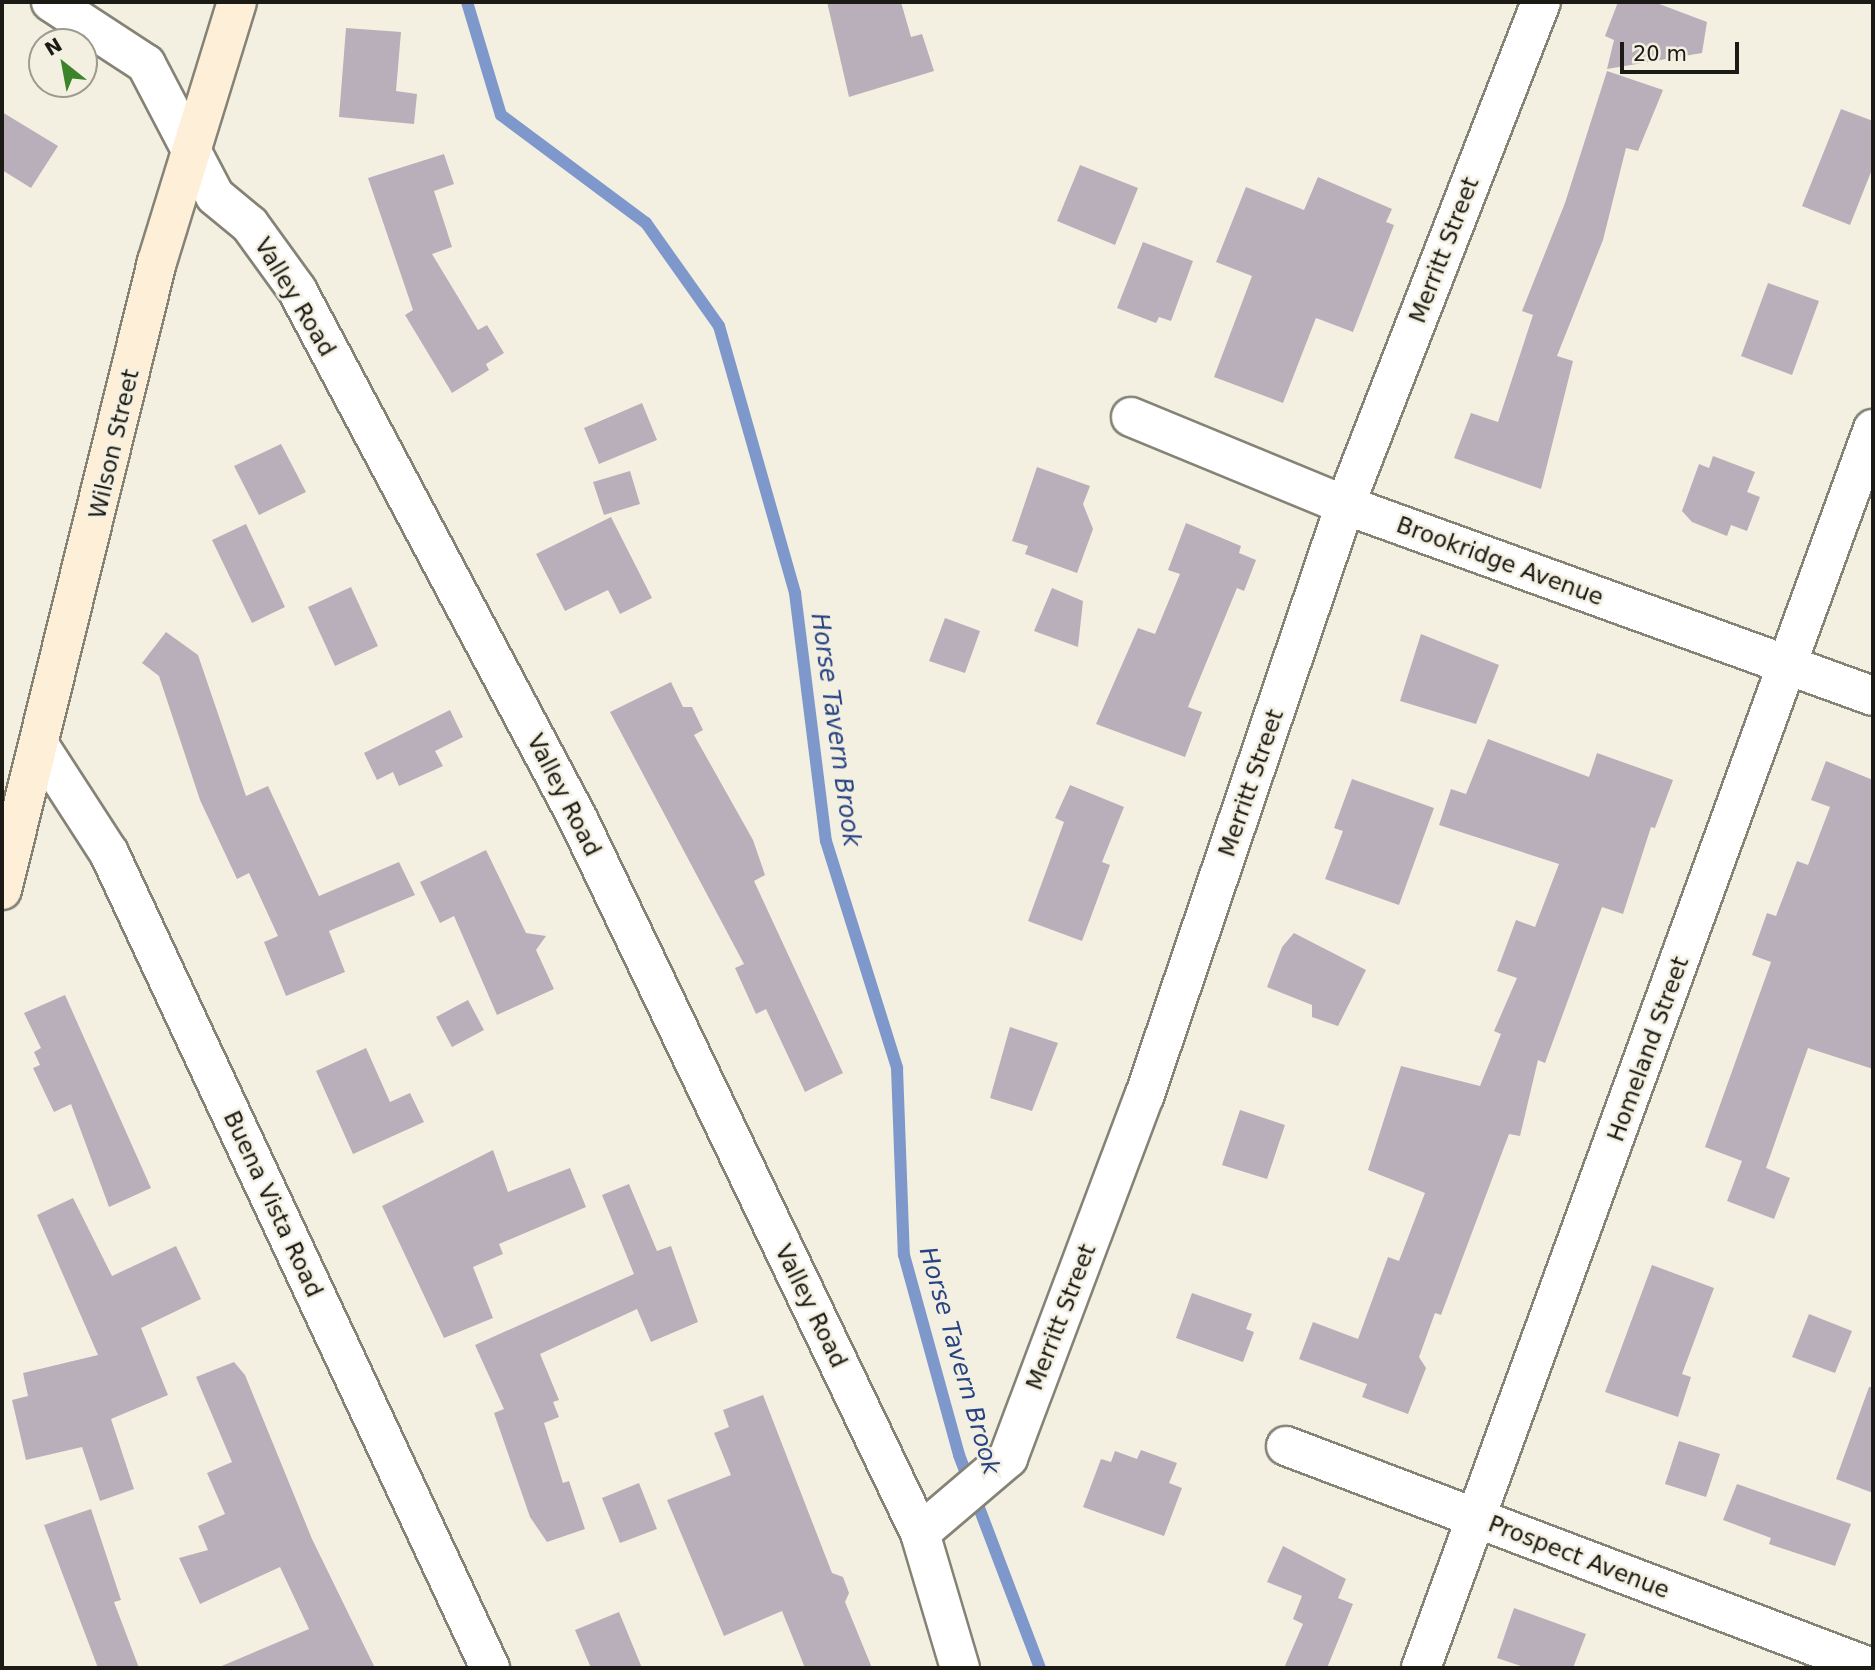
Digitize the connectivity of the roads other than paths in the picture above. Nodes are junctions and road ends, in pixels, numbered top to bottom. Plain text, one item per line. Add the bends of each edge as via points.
1 (51, 2) edge
2 (237, 2) edge
3 (1541, 2) edge
4 (192, 149) junction
5 (1131, 417) dead end
6 (1873, 429) edge
7 (1345, 505) junction
8 (1788, 664) junction
9 (1873, 696) edge
10 (41, 748) junction
11 (2, 890) edge
12 (1286, 1446) dead end
13 (1478, 1519) junction
14 (934, 1524) junction
15 (490, 1668) edge
16 (960, 1668) edge
17 (1421, 1668) edge
18 (1872, 1668) edge

1 - 4 street, Valley Road via 146,64
2 - 4 main road, Wilson Street
3 - 7 street, Merritt Street
4 - 10 main road, Wilson Street via 157,262
4 - 14 street, Valley Road via 215,196 250,225 297,290 578,819
5 - 7 street, Brookridge Avenue
6 - 8 street, Homeland Street
7 - 8 street, Brookridge Avenue
7 - 14 street, Merritt Street via 1144,1097 1008,1458
8 - 9 street, Brookridge Avenue
8 - 13 street, Homeland Street
10 - 11 main road, Wilson Street
10 - 15 street, Buena Vista Road via 109,853
12 - 13 street, Prospect Avenue
13 - 17 street, Homeland Street
13 - 18 street, Prospect Avenue
14 - 16 street, Valley Road

